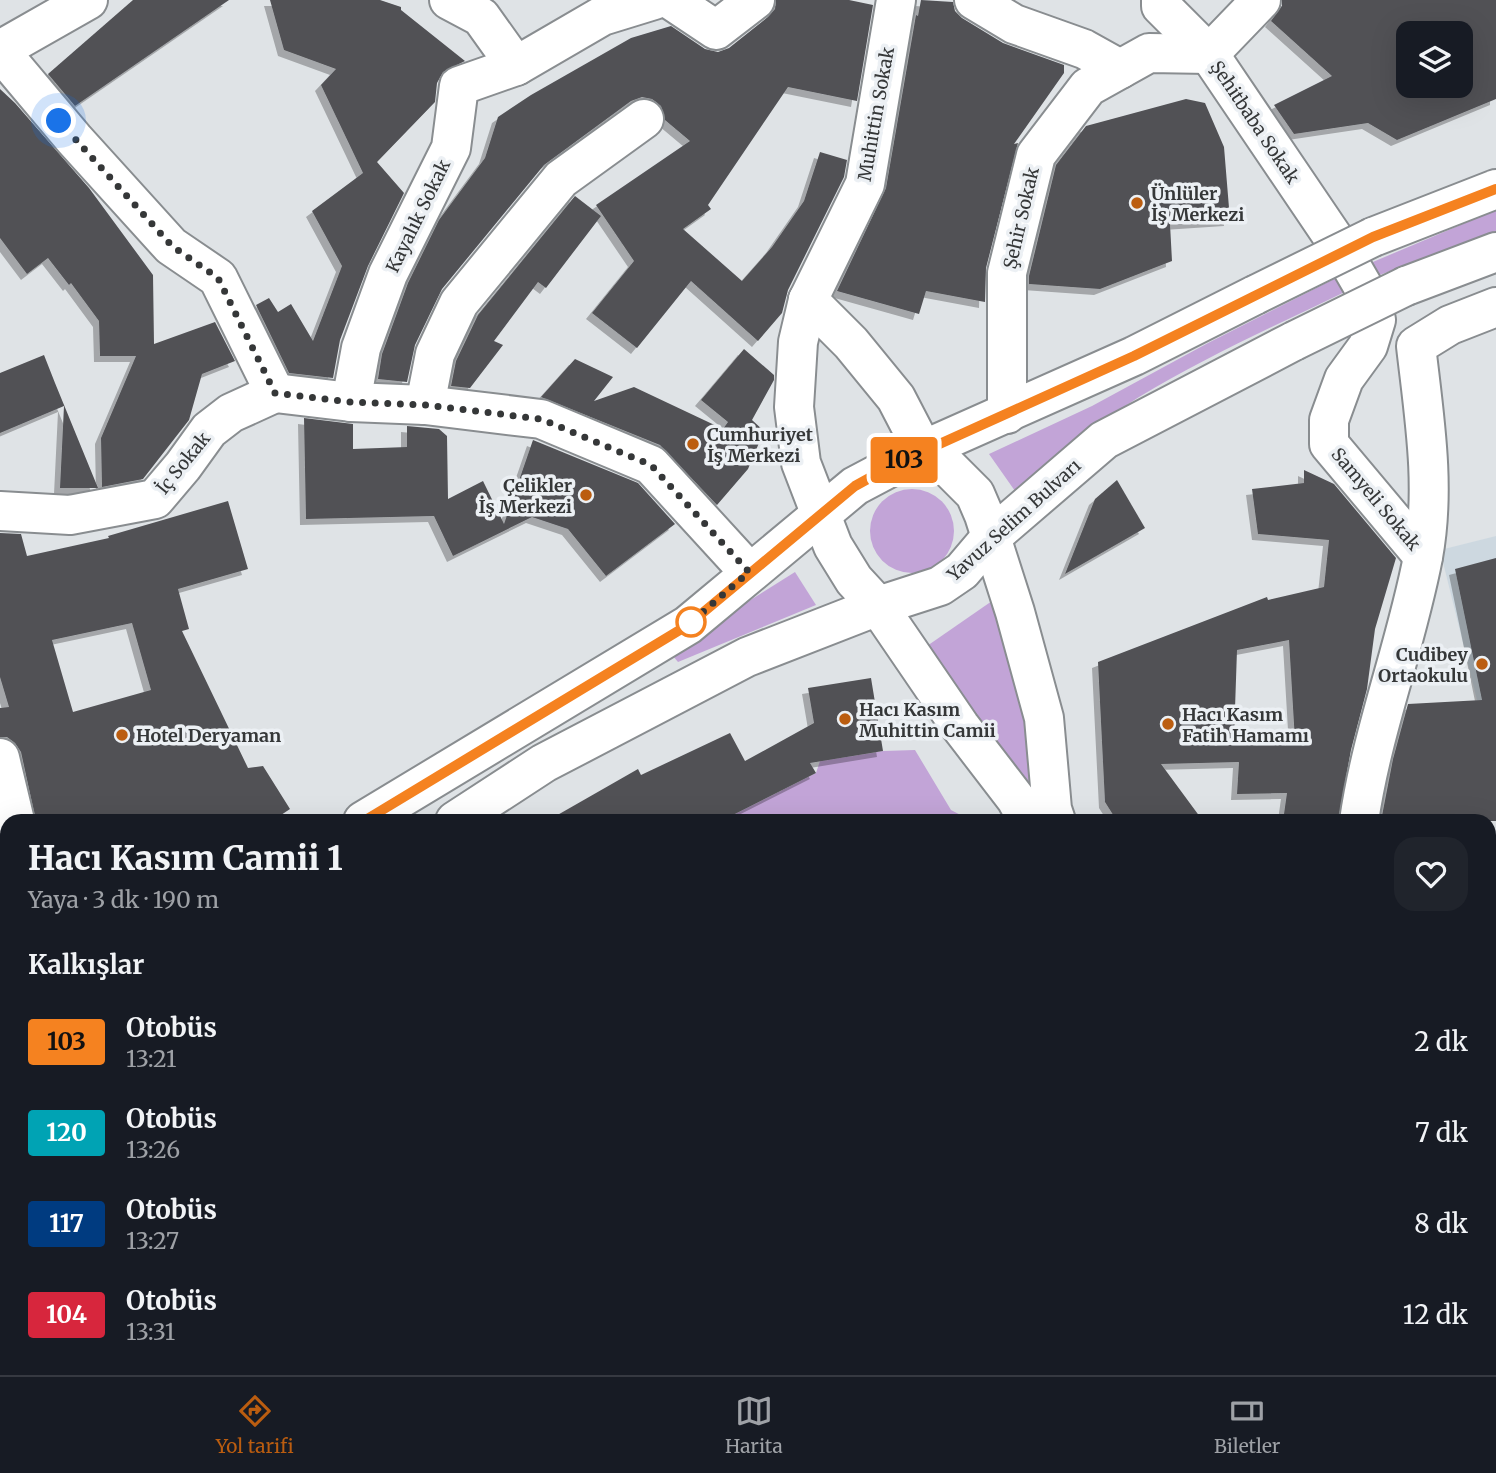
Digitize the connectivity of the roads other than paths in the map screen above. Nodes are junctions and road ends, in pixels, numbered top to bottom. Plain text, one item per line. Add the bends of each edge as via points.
1 (88, 0) edge
2 (449, 0) edge
3 (654, 0) edge
4 (671, 0) edge
5 (755, 0) edge
6 (896, 0) edge
7 (974, 0) edge
8 (1161, 0) edge
9 (1261, 0) edge
10 (0, 50) edge
11 (1209, 54) junction
12 (516, 66) junction
13 (1120, 69) junction
14 (644, 119) dead end
15 (1496, 189) edge
16 (1358, 244) junction
17 (1496, 252) edge
18 (808, 300) junction
19 (1496, 307) edge
20 (275, 393) junction
21 (351, 402) junction
22 (425, 405) junction
23 (1007, 414) junction
24 (923, 450) junction
25 (0, 511) edge
26 (822, 516) junction
27 (990, 538) junction
28 (1423, 556) junction
29 (749, 572) junction
30 (878, 606) junction
31 (0, 758) edge
32 (13, 814) edge
33 (375, 814) edge
34 (466, 814) edge
35 (1036, 814) edge
36 (1040, 814) edge
37 (1360, 814) edge

1 - 10 street
2 - 12 street via 481,17
3 - 12 street via 601,16
4 - 5 street via 716,30
6 - 18 street, Muhittin Sokak via 865,184
7 - 13 street via 1014,24 1084,49
8 - 11 street, Şehitbaba Sokak via 1161,6
9 - 11 street
10 - 20 street via 172,246 218,278
11 - 13 street, Şehir Sokak via 1149,53
11 - 16 street, Şehitbaba Sokak
12 - 21 street, Kayalık Sokak via 459,86 451,148 388,274 361,348
13 - 23 street, Şehir Sokak via 1088,87 1036,155 1007,273
14 - 22 street via 561,179 459,303 435,354
15 - 16 street
16 - 23 street, bridge
16 - 28 street, Samyeli Sokak via 1376,320 1368,346 1344,379 1329,420 1329,444
17 - 27 street, Yavuz Selim Bulvarı, bridge via 1406,286 1104,440
18 - 24 street via 896,398
18 - 26 street, Muhittin Sokak via 798,342 794,407 800,463
19 - 28 street via 1450,325 1416,346 1430,483
20 - 21 street
20 - 25 street, İç Sokak via 231,413 209,430 155,499 70,515
21 - 22 street
22 - 29 street via 541,419 651,465
23 - 24 street
24 - 26 street via 855,486
24 - 27 street via 975,494
26 - 29 street
26 - 30 street via 833,546 854,580
27 - 30 street, Yavuz Selim Bulvarı via 962,571 940,586
27 - 36 street via 1044,718
28 - 37 street
29 - 33 street via 688,625
30 - 34 street, Yavuz Selim Bulvarı via 747,657 544,763
30 - 35 street via 960,726 1016,799
31 - 32 street

